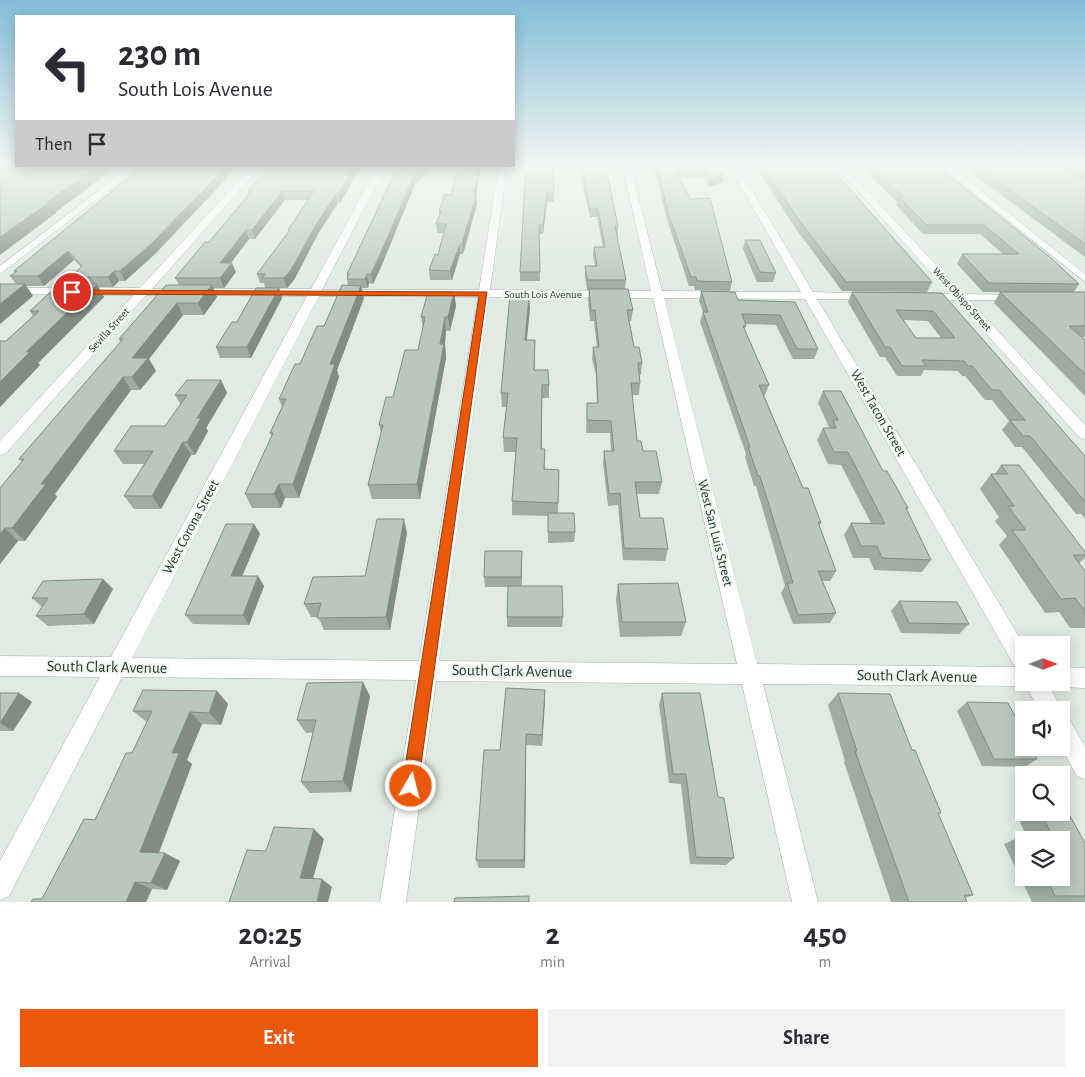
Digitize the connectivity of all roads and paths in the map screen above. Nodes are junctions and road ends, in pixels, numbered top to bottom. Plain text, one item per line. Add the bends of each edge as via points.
1 (85, 206) edge
2 (221, 206) edge
3 (361, 206) edge
4 (497, 206) edge
5 (636, 206) edge
6 (757, 206) edge
7 (877, 206) edge
8 (994, 206) edge
9 (0, 272) edge
10 (1085, 279) edge
11 (0, 291) edge
12 (143, 292) junction
13 (316, 293) junction
14 (484, 294) junction
15 (656, 295) junction
16 (810, 296) junction
17 (885, 296) edge
18 (913, 297) edge
19 (960, 297) junction
20 (1027, 297) edge
21 (1085, 434) edge
22 (0, 450) edge
23 (1015, 648) edge
24 (0, 666) edge
25 (116, 668) junction
26 (428, 671) junction
27 (749, 674) junction
28 (1015, 677) edge
29 (1070, 677) edge
30 (1085, 678) edge
31 (1070, 742) edge
32 (1085, 768) edge
33 (0, 887) edge
34 (394, 902) edge
35 (805, 902) edge

1 - 9 street
2 - 12 street, Sevilla Street
3 - 13 street, West Corona Street
4 - 14 street
5 - 15 street, West San Luis Street
6 - 16 street, West Tacon Street
7 - 19 street, West Obispo Street
8 - 10 street
11 - 12 street, South Lois Avenue
12 - 13 street, South Lois Avenue
12 - 22 street, Sevilla Street
13 - 14 street, South Lois Avenue
13 - 25 street, West Corona Street
14 - 15 street, South Lois Avenue
14 - 26 street
15 - 16 street, South Lois Avenue
15 - 27 street, West San Luis Street
16 - 17 street, South Lois Avenue
16 - 23 street, West Tacon Street
18 - 19 street
19 - 20 street
19 - 21 street, West Obispo Street
24 - 25 street, South Clark Avenue
25 - 26 street, South Clark Avenue
25 - 33 street, West Corona Street
26 - 27 street, South Clark Avenue
26 - 34 street
27 - 28 street, South Clark Avenue
27 - 35 street, West San Luis Street
29 - 30 street
31 - 32 street

